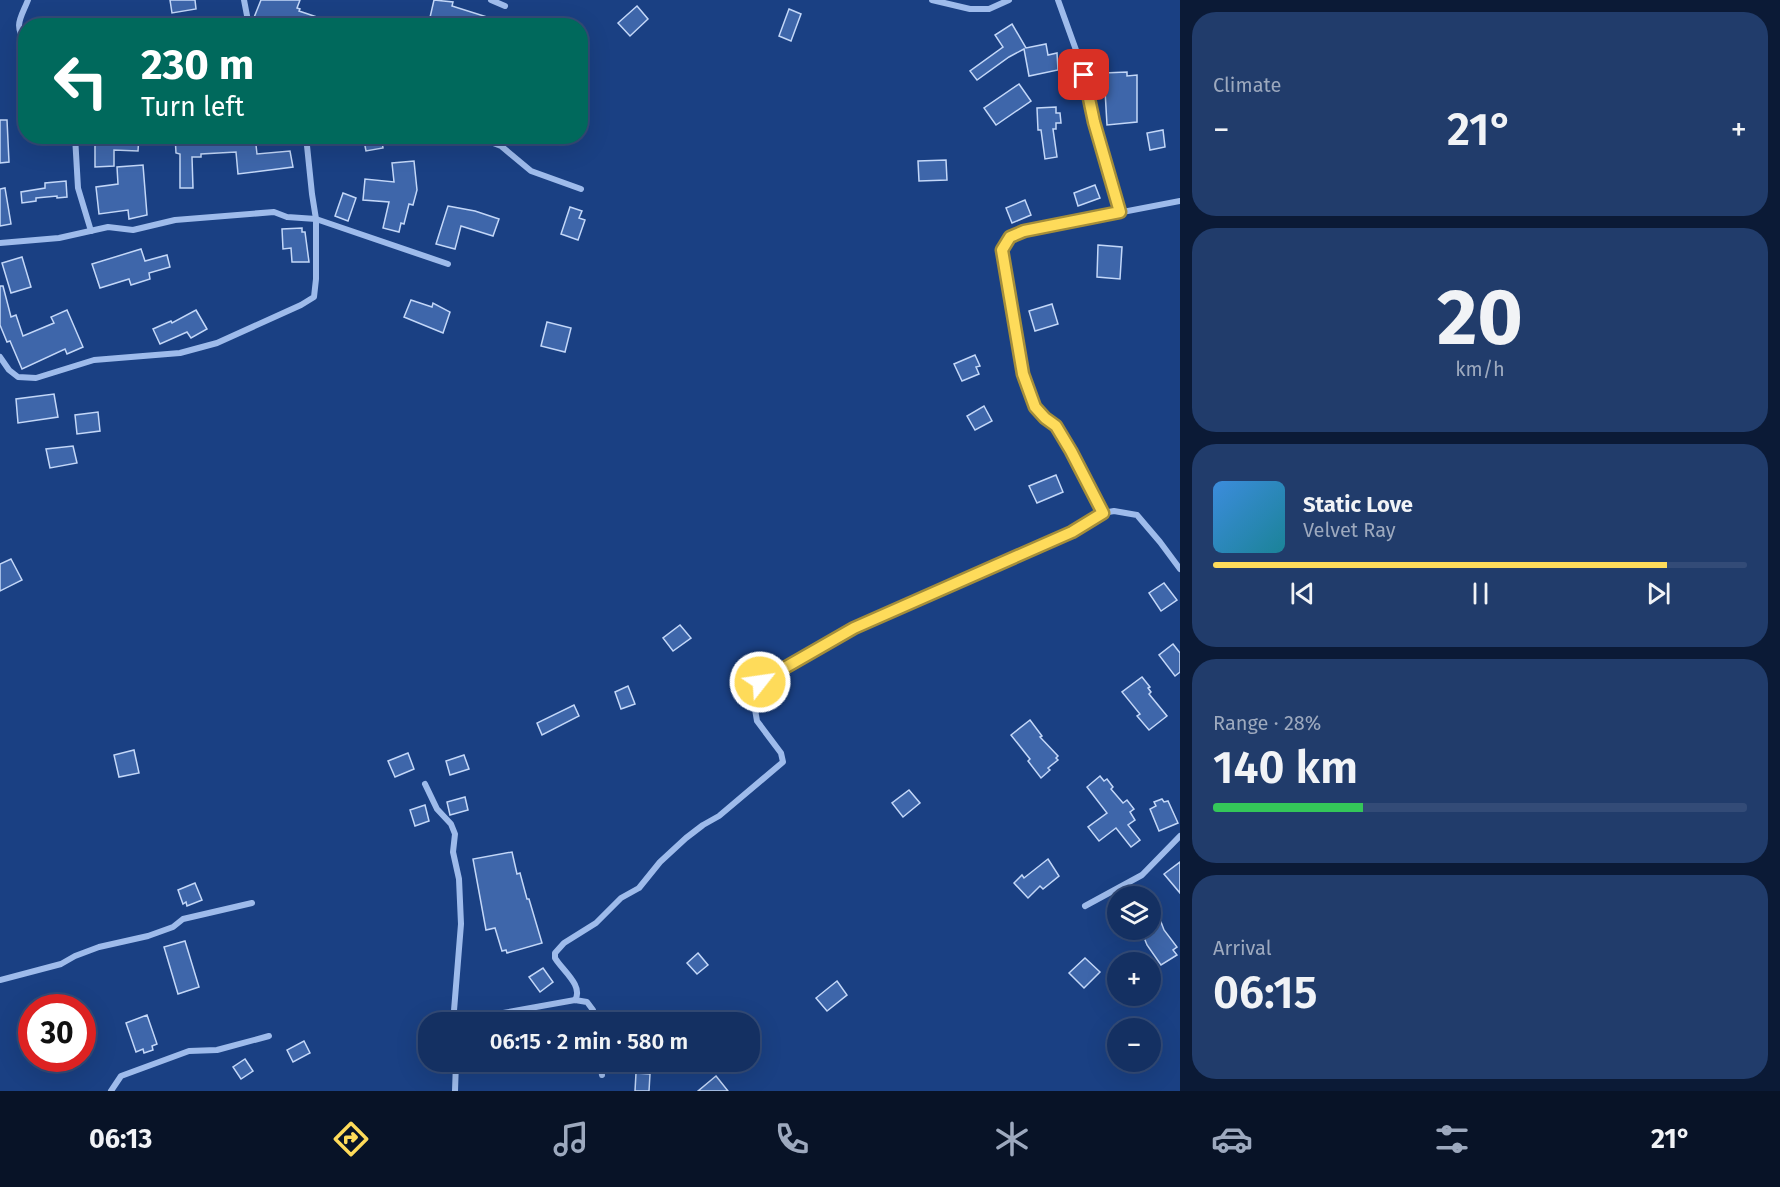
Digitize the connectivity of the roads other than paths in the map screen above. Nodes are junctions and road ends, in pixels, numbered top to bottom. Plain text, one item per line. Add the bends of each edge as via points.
1 (28, 0) edge
2 (244, 0) edge
3 (491, 0) edge
4 (932, 0) edge
5 (1009, 0) edge
6 (1058, 0) edge
7 (505, 6) dead end
8 (20, 18) edge
9 (247, 18) edge
10 (75, 144) edge
11 (307, 144) edge
12 (496, 144) edge
13 (580, 189) dead end
14 (1180, 201) edge
15 (1120, 212) junction
16 (316, 219) junction
17 (91, 231) junction
18 (0, 243) edge
19 (448, 264) dead end
20 (0, 357) edge
21 (1103, 513) junction
22 (1180, 569) edge
23 (760, 682) dead end
24 (752, 692) dead end
25 (425, 784) dead end
26 (1180, 836) edge
27 (252, 903) dead end
28 (1085, 906) dead end
29 (0, 980) edge
30 (575, 1000) junction
31 (454, 1012) edge
32 (508, 1012) edge
33 (593, 1012) edge
34 (269, 1036) dead end
35 (456, 1072) edge
36 (602, 1072) edge
37 (602, 1075) dead end
38 (111, 1091) edge
39 (455, 1091) edge

1 - 8 street
2 - 9 street
3 - 7 street
4 - 5 street via 970,9 989,9
6 - 15 street via 1084,75
10 - 17 street via 78,188
11 - 16 street
12 - 13 street via 531,171
14 - 15 street
15 - 21 street via 1024,231 1010,237 1002,250 1023,374 1035,407 1056,426
16 - 17 street via 274,212 175,220 132,230 108,227
16 - 19 street
16 - 20 street via 314,297 217,343 180,353 94,360 36,378 18,376
17 - 18 street
21 - 22 street via 1137,515
21 - 23 street via 1072,532 854,628
24 - 30 street via 756,721 783,762 719,816 686,838 639,888 621,898 596,923 555,953 578,989
25 - 31 street via 454,834 461,924
26 - 28 street via 1142,875
27 - 29 street via 183,919 148,936 99,947 61,964
30 - 32 street
30 - 33 street via 587,1002
34 - 38 street via 217,1050 189,1052 121,1076
35 - 39 street
36 - 37 street

